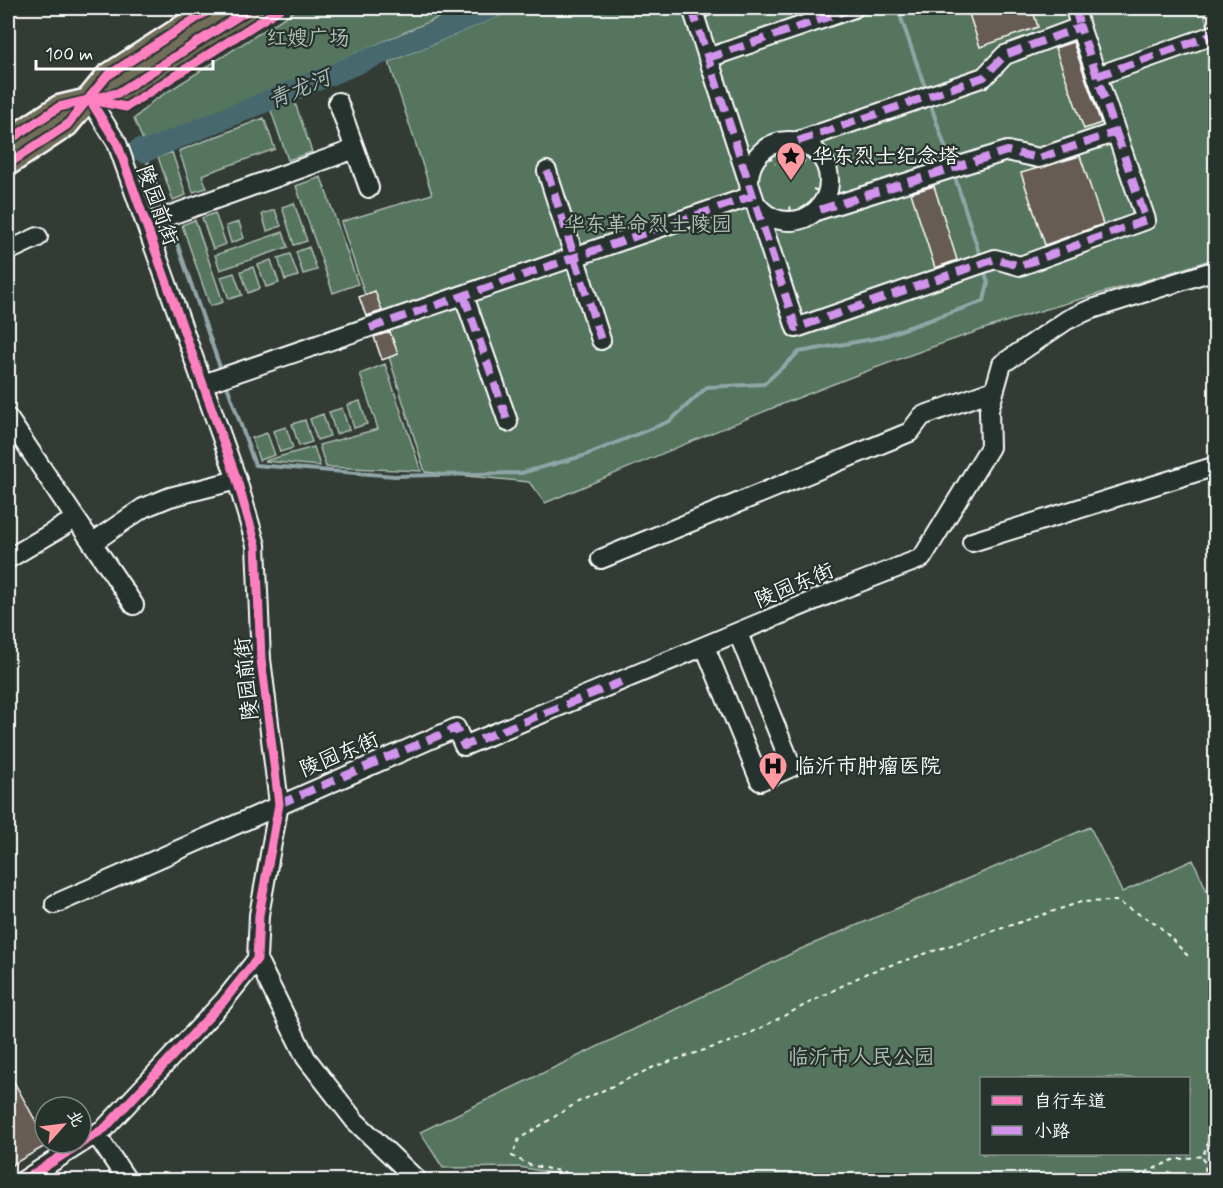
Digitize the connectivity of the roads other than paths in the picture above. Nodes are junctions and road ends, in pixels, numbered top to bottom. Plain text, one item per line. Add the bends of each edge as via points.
1 (212, 8) edge
2 (251, 8) edge
3 (692, 8) edge
4 (854, 8) edge
5 (1075, 8) edge
6 (1080, 27) junction
7 (1215, 34) edge
8 (708, 58) junction
9 (1097, 76) junction
10 (90, 100) junction
11 (338, 102) dead end
12 (1116, 132) junction
13 (8, 141) edge
14 (806, 145) junction
15 (355, 149) junction
16 (8, 164) edge
17 (547, 171) dead end
18 (369, 188) dead end
19 (752, 196) junction
20 (816, 211) junction
21 (146, 224) junction
22 (38, 237) dead end
23 (8, 251) edge
24 (575, 258) junction
25 (1215, 270) edge
26 (464, 296) junction
27 (601, 340) dead end
28 (217, 380) junction
29 (994, 390) junction
30 (8, 418) edge
31 (508, 422) dead end
32 (1215, 466) edge
33 (237, 480) junction
34 (75, 519) junction
35 (972, 542) dead end
36 (92, 543) junction
37 (8, 559) edge
38 (602, 559) dead end
39 (134, 605) dead end
40 (738, 633) junction
41 (705, 647) junction
42 (279, 804) junction
43 (56, 904) dead end
44 (257, 959) junction
45 (96, 1134) junction
46 (24, 1180) edge
47 (128, 1180) edge
48 (417, 1180) edge

1 - 10 main road via 107,76
2 - 10 main road via 118,93
3 - 8 street
4 - 8 street
5 - 6 street
6 - 9 street
6 - 14 street via 1005,55 984,77
7 - 9 street
8 - 19 street
9 - 12 street
10 - 13 main road via 59,107
10 - 16 main road via 68,125
10 - 21 street, 陵园前街 via 117,143
11 - 15 street
12 - 19 street via 1146,220 1020,266 995,259 796,328
12 - 20 street via 1039,158 1008,151
14 - 19 street via 786,140 764,150 750,169
14 - 20 street via 826,164 830,177 820,191
15 - 18 street
15 - 21 street
17 - 24 street
19 - 20 street via 767,214 779,220 791,214 805,218
19 - 24 street
21 - 28 street, 陵园前街
22 - 23 street
24 - 26 street
24 - 27 street
25 - 29 street, 陵园东街 via 1067,320 1002,364
26 - 28 street
26 - 31 street
28 - 33 street, 陵园前街
29 - 38 street via 922,416 910,432
29 - 40 street, 陵园东街 via 989,410 990,447 922,558
30 - 34 street
32 - 35 street
33 - 36 street via 143,508
33 - 42 street, 陵园前街 via 256,544 261,659
34 - 36 street
34 - 37 street
36 - 39 street
40 - 41 street, 陵园东街
40 - 41 street via 792,767 760,781
41 - 42 street, 陵园东街 via 464,746 456,728
42 - 43 street
42 - 44 street, 陵园前街 via 259,915
44 - 45 street via 141,1091
44 - 48 street via 306,1058 355,1121
45 - 46 street
45 - 47 street

